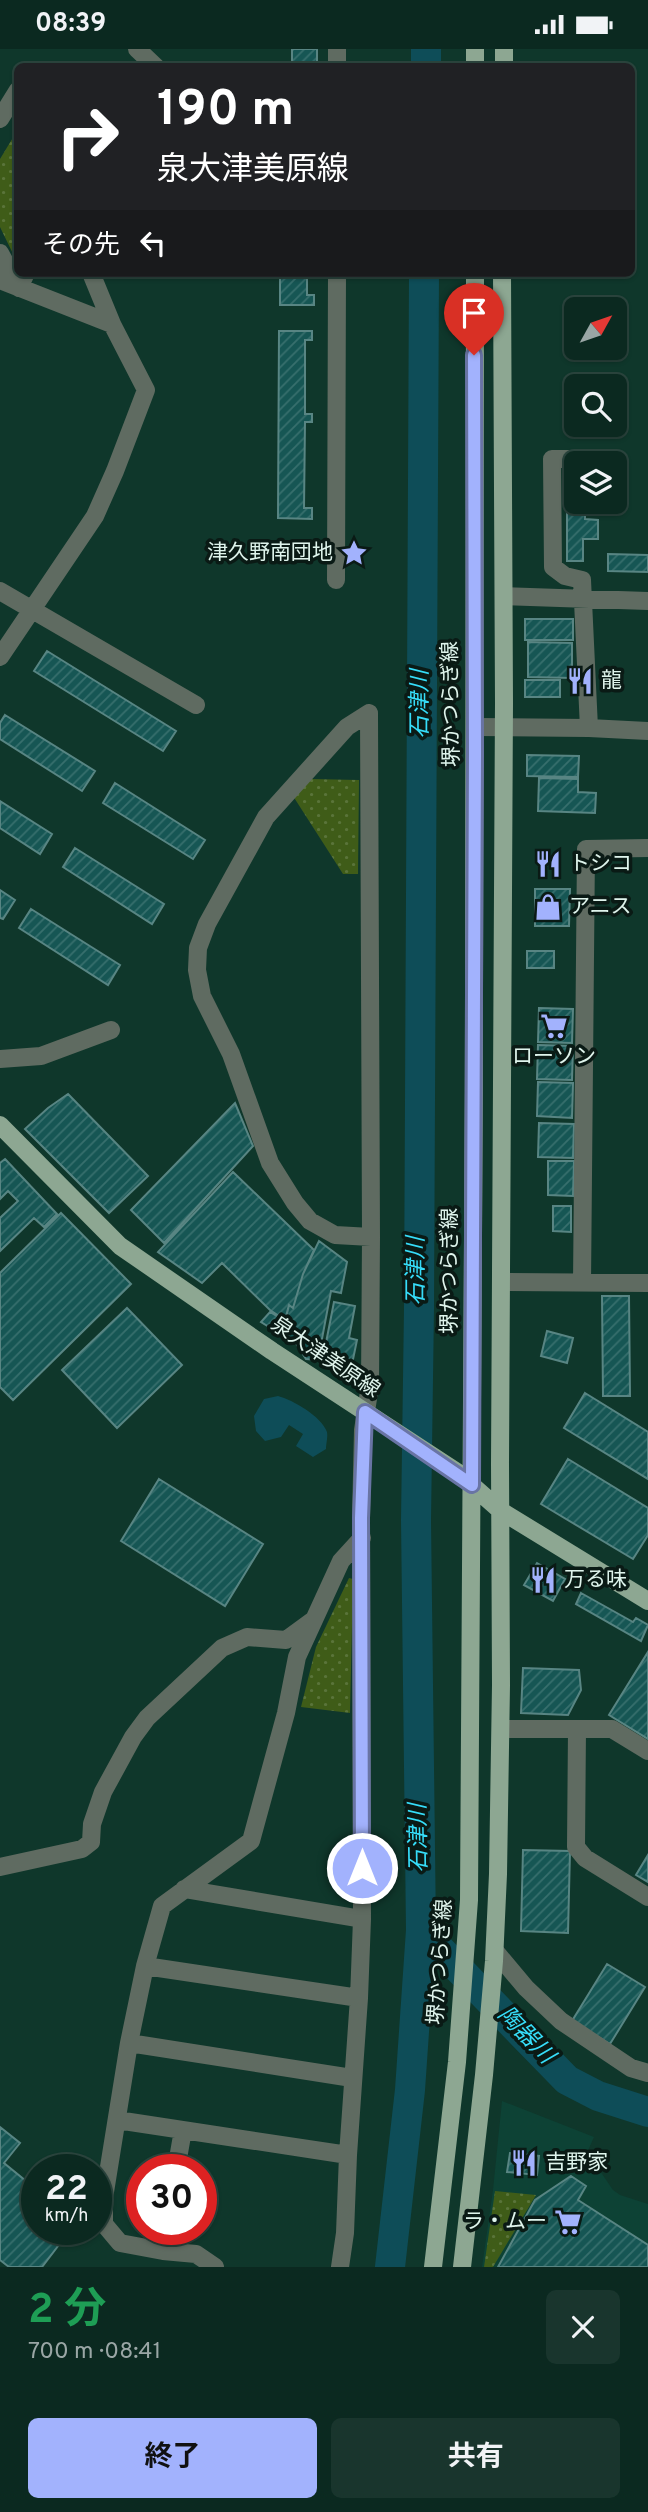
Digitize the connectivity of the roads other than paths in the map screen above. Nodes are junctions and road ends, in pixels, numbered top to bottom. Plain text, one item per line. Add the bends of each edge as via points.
1 (137, 49) edge
2 (152, 63) edge
3 (14, 96) edge
4 (0, 119) edge
5 (0, 253) edge
6 (14, 270) edge
7 (337, 277) edge
8 (475, 277) edge
9 (502, 277) edge
10 (99, 278) edge
11 (0, 279) edge
12 (22, 280) edge
13 (112, 324) junction
14 (564, 459) edge
15 (336, 580) dead end
16 (0, 591) edge
17 (504, 596) junction
18 (584, 599) junction
19 (648, 601) edge
20 (32, 609) junction
21 (0, 657) edge
22 (196, 705) dead end
23 (475, 727) junction
24 (503, 727) junction
25 (589, 728) junction
26 (648, 731) edge
27 (648, 848) edge
28 (111, 1030) dead end
29 (0, 1059) edge
30 (0, 1125) edge
31 (371, 1237) junction
32 (502, 1282) junction
33 (582, 1283) junction
34 (648, 1283) edge
35 (365, 1412) junction
36 (472, 1485) junction
37 (501, 1511) junction
38 (362, 1538) junction
39 (648, 1601) edge
40 (314, 1620) junction
41 (500, 1729) junction
42 (577, 1729) junction
43 (648, 1751) edge
44 (0, 1867) edge
45 (184, 1889) junction
46 (648, 1897) edge
47 (362, 1919) junction
48 (495, 1956) junction
49 (145, 1966) junction
50 (359, 1999) junction
51 (129, 2043) junction
52 (648, 2073) edge
53 (352, 2078) junction
54 (117, 2120) junction
55 (183, 2130) junction
56 (179, 2154) edge
57 (348, 2155) junction
58 (164, 2245) edge
59 (163, 2251) junction
60 (215, 2267) edge
61 (340, 2267) edge
62 (433, 2267) edge
63 (462, 2267) edge

1 - 2 street
3 - 4 street
5 - 6 street
7 - 15 street
8 - 23 main road, 堺かつらぎ線
9 - 17 main road
10 - 13 street
11 - 12 street
12 - 13 street
13 - 20 street via 146,390 95,516
14 - 18 street via 552,459 553,567 582,580
16 - 20 street
17 - 18 street
17 - 24 main road
18 - 19 street
18 - 25 street
20 - 21 street
20 - 22 street
23 - 24 street
23 - 36 main road, 堺かつらぎ線
24 - 25 street
24 - 32 main road
25 - 26 street
27 - 33 street via 586,849
28 - 29 street via 41,1056
30 - 35 main road, 泉大津美原線 via 120,1246
31 - 31 street via 371,1154 369,713 347,727 266,817 207,923 198,948 197,971 202,996 230,1054 270,1163 295,1203 310,1221 335,1235
31 - 35 street via 370,1386
32 - 33 street
32 - 37 main road
33 - 34 street
35 - 36 main road, 泉大津美原線
35 - 38 street
36 - 37 main road, 泉大津美原線
36 - 62 main road, 堺かつらぎ線 via 469,1900
37 - 39 main road, 泉大津美原線
37 - 41 main road
38 - 40 street via 341,1561
38 - 47 street
40 - 44 street via 286,1640 247,1637 222,1648 147,1718 103,1792 90,1842 82,1849
40 - 45 street via 297,1657 251,1841
41 - 42 street
41 - 48 main road
42 - 43 street via 612,1729
42 - 46 street via 576,1847 585,1858
45 - 47 street
45 - 49 street via 162,1906
47 - 50 street
48 - 52 street via 561,2021 631,2068
48 - 63 main road
49 - 50 street
49 - 51 street
50 - 53 street
51 - 53 street
51 - 54 street
53 - 57 street
54 - 55 street
54 - 59 street via 104,2224 120,2243
55 - 56 street
55 - 57 street
57 - 61 street
58 - 59 street
59 - 60 street via 196,2254

